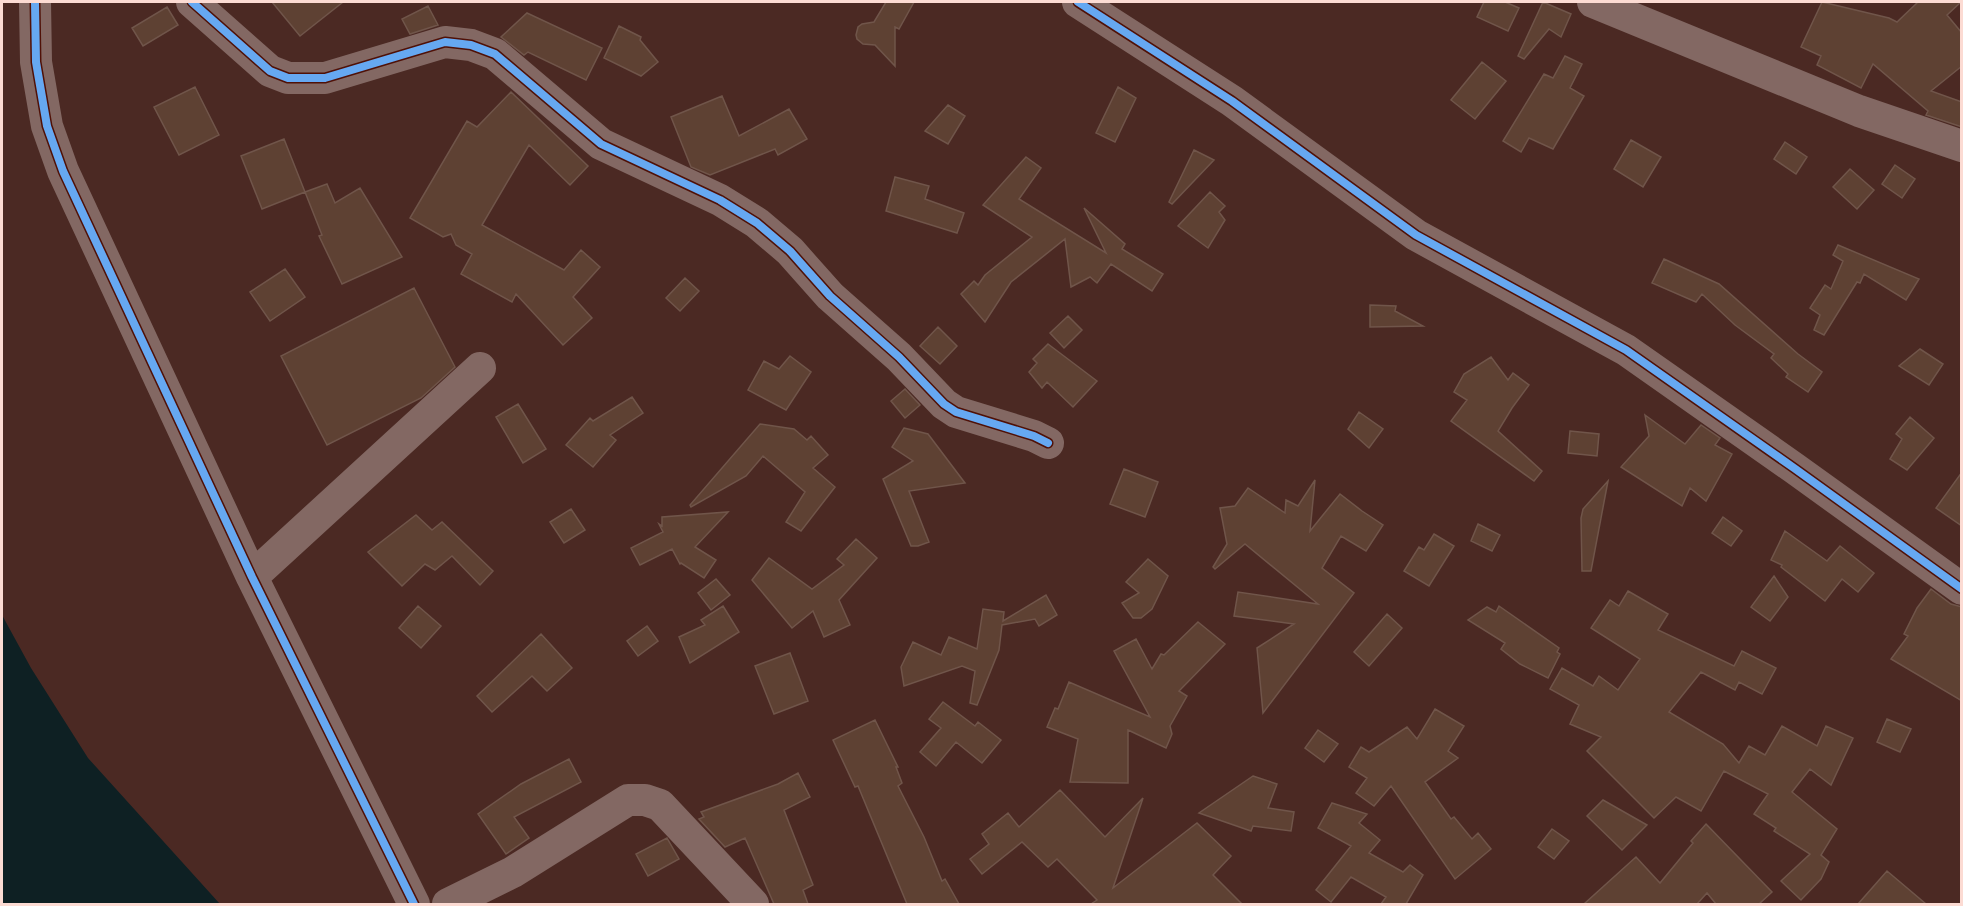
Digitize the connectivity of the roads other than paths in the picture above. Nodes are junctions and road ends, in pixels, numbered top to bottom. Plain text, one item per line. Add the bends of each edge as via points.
1 (35, 2) edge
2 (192, 2) edge
3 (1078, 2) edge
4 (1593, 2) edge
5 (1962, 146) edge
6 (480, 368) dead end
7 (1048, 443) dead end
8 (252, 576) junction
9 (1962, 589) edge
10 (414, 904) edge
11 (448, 904) edge
12 (753, 904) edge

1 - 8 street via 36,62 48,126 63,171
2 - 7 street via 270,71 288,78 325,78 445,42 471,45 495,54 601,144 720,200 757,223 944,404 956,412
3 - 9 street via 1232,101 1416,235 1626,350
4 - 5 street via 1859,111
6 - 8 street
8 - 10 street
11 - 12 street via 513,872 628,800 645,800 660,805

